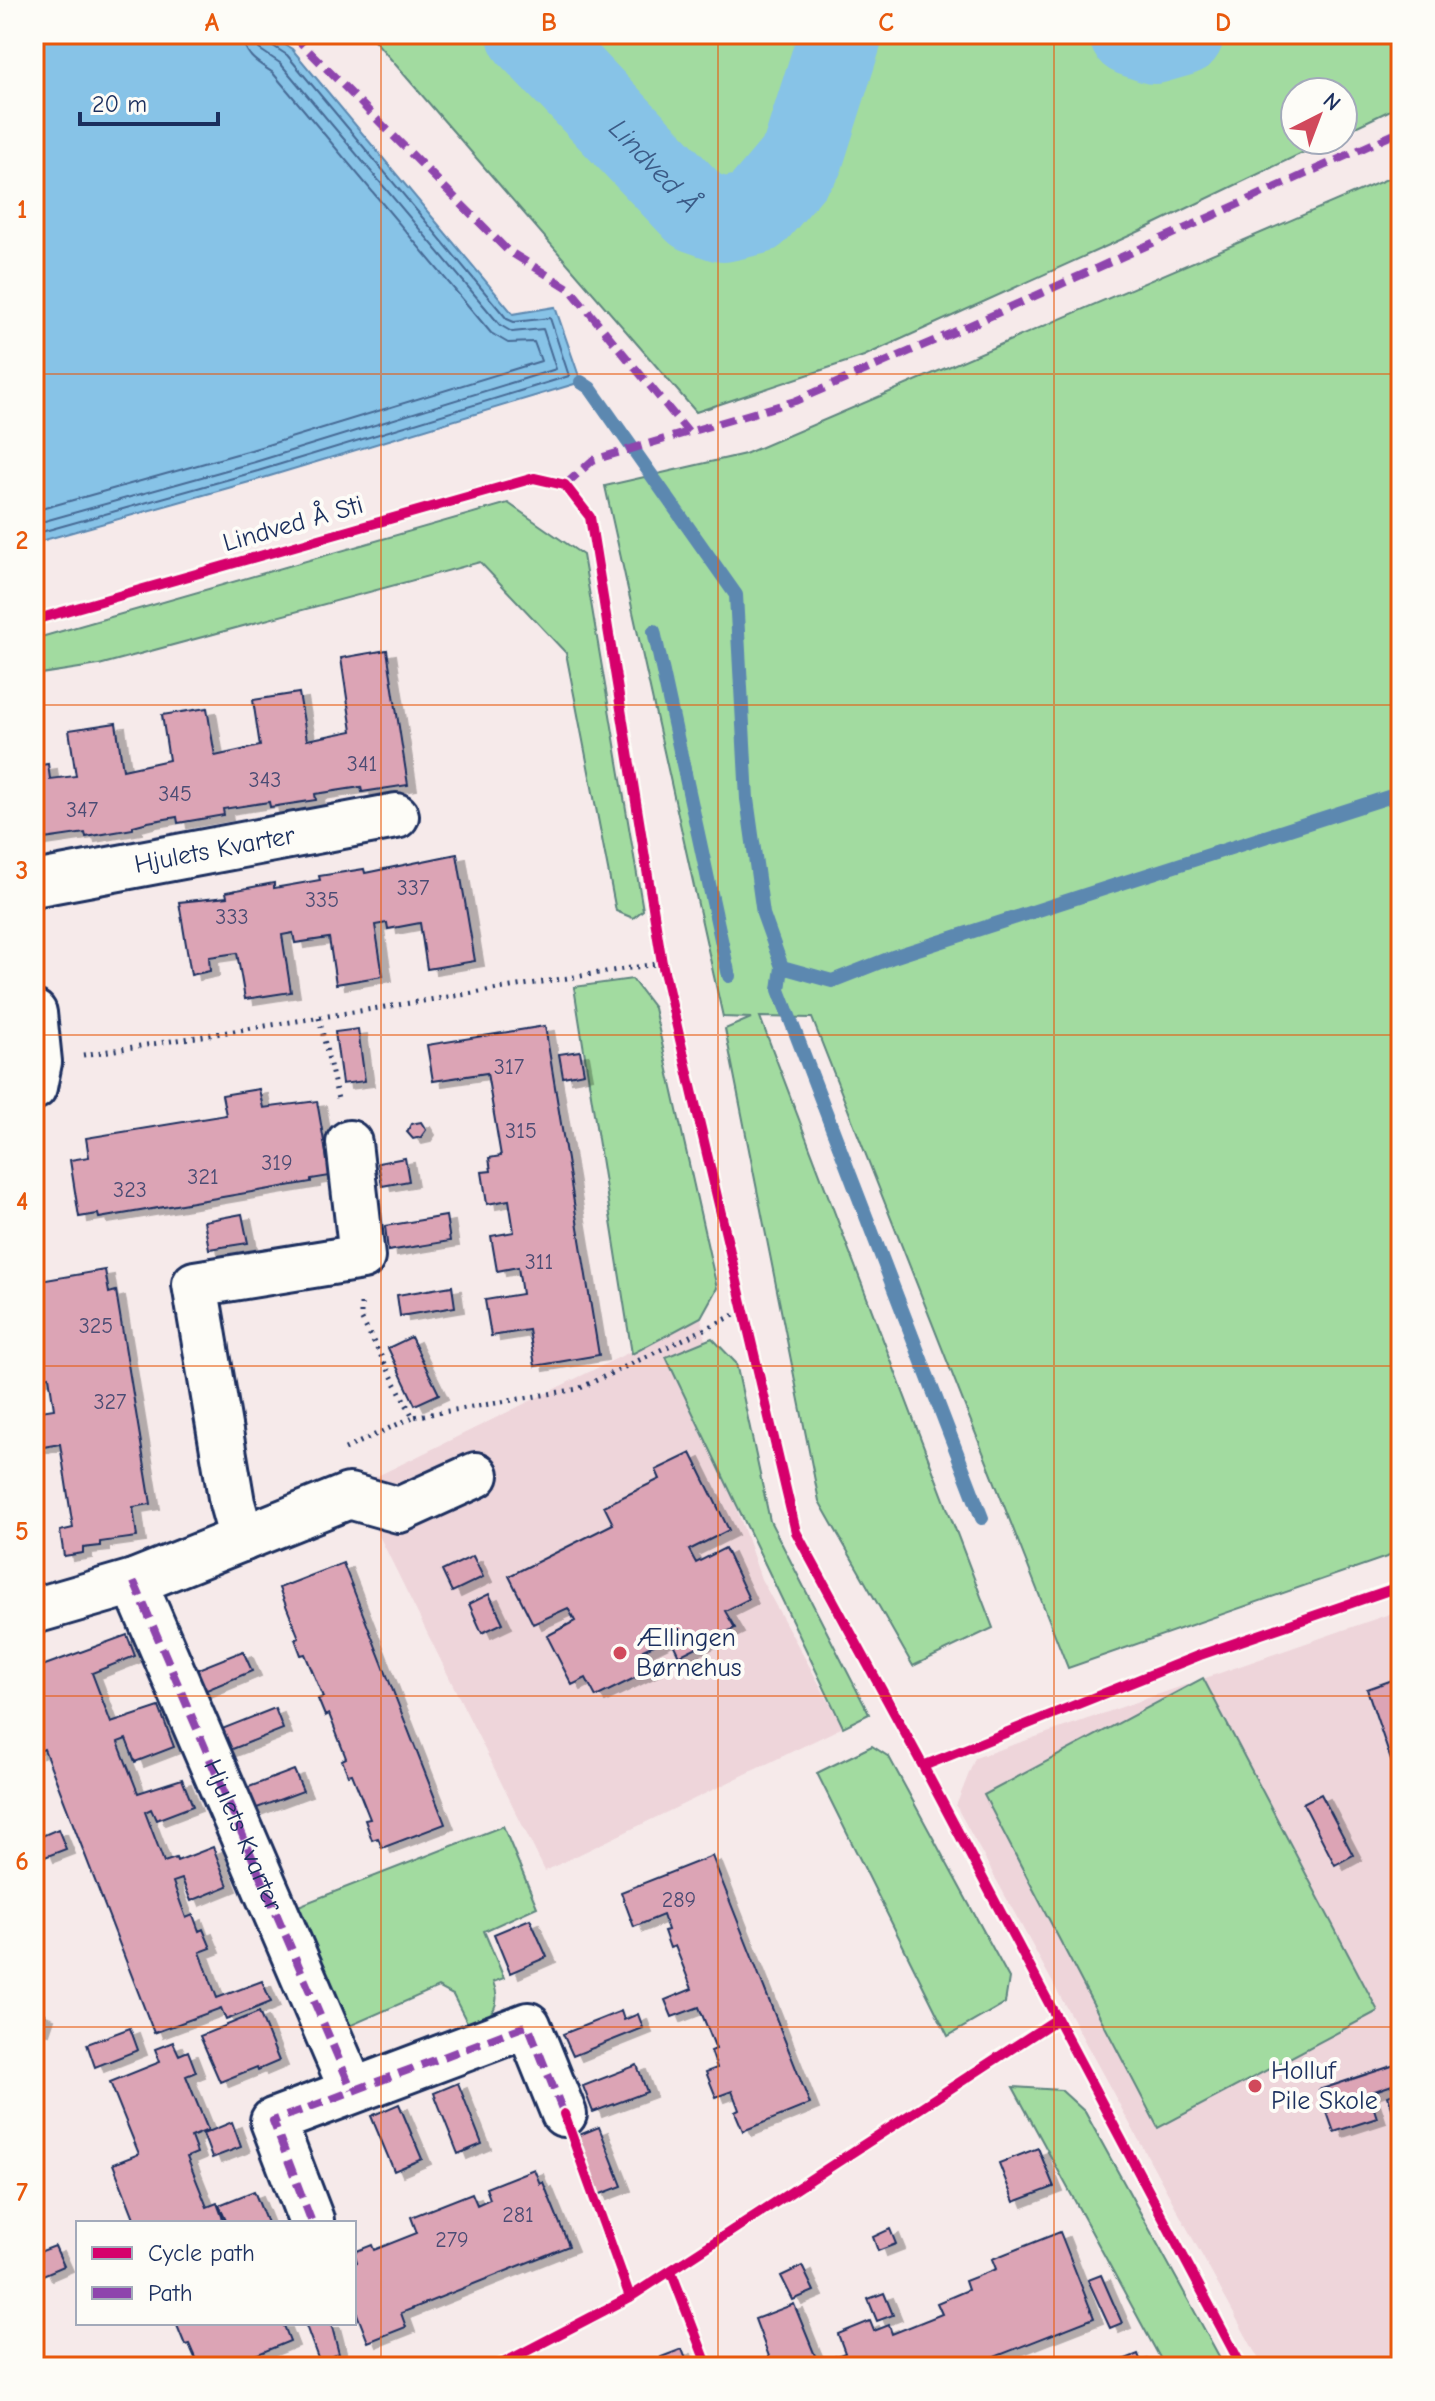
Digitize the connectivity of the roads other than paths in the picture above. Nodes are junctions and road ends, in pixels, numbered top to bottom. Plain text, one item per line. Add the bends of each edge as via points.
1 (396, 816) dead end
2 (34, 884) edge
3 (34, 1013) edge
4 (36, 1074) edge
5 (349, 1143) road end
6 (476, 1475) dead end
7 (242, 1539) junction
8 (134, 1582) junction
9 (34, 1611) edge
10 (352, 2090) junction
11 (564, 2114) dead end
12 (311, 2220) dead end

1 - 2 street, Hjulets Kvarter
3 - 4 street
5 - 7 street via 362,1257 195,1284
6 - 7 street via 399,1510 349,1496
7 - 8 street
8 - 9 street
8 - 10 street, Hjulets Kvarter
10 - 11 street via 528,2025
10 - 12 street via 273,2121

